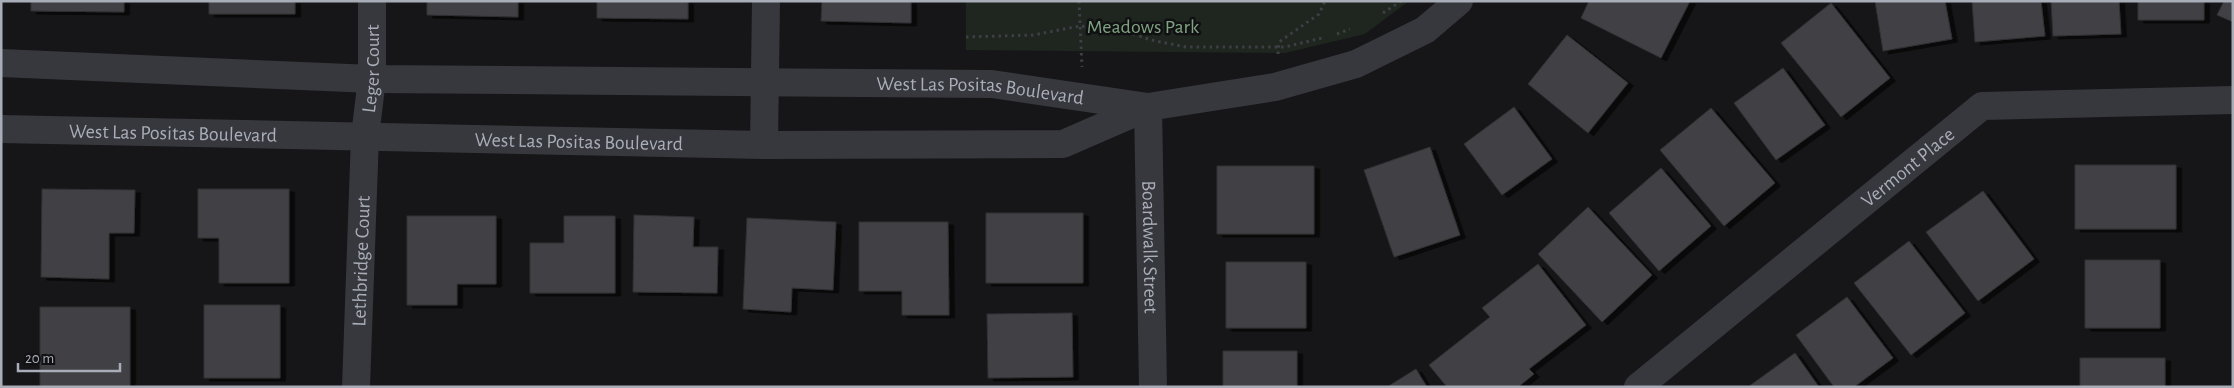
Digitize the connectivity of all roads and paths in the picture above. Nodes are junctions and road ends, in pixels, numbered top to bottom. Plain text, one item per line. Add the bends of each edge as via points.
1 (372, 1) edge
2 (766, 1) edge
3 (1079, 1) edge
4 (1325, 1) edge
5 (1401, 1) edge
6 (1459, 1) edge
7 (1379, 16) dead end
8 (1080, 26) junction
9 (1353, 28) dead end
10 (1334, 35) dead end
11 (966, 37) dead end
12 (1326, 37) dead end
13 (1279, 47) junction
14 (1, 63) edge
15 (372, 79) junction
16 (764, 83) junction
17 (1275, 87) junction
18 (1084, 97) junction
19 (2233, 100) edge
20 (1148, 107) junction
21 (1, 129) edge
22 (365, 136) junction
23 (764, 145) junction
24 (356, 387) edge
25 (1153, 387) edge
26 (1638, 387) edge

1 - 15 street, Leger Court
2 - 16 street
3 - 8 path
4 - 13 path via 1319,14 1279,42
5 - 7 path
6 - 17 street, West Las Positas Boulevard via 1425,30 1356,64
8 - 11 path via 1033,35
8 - 13 path via 1121,30 1186,47
8 - 18 path
9 - 10 path
12 - 13 path
13 - 17 path
14 - 15 street, West Las Positas Boulevard
15 - 16 street, West Las Positas Boulevard
15 - 22 street, Leger Court
16 - 18 street, West Las Positas Boulevard via 992,84
16 - 23 street
17 - 20 street, West Las Positas Boulevard
18 - 20 street, West Las Positas Boulevard
19 - 26 street, Vermont Place via 1982,106
20 - 23 street, West Las Positas Boulevard via 1063,144
20 - 25 street, Boardwalk Street
21 - 22 street, West Las Positas Boulevard
22 - 23 street, West Las Positas Boulevard
22 - 24 street, Lethbridge Court

